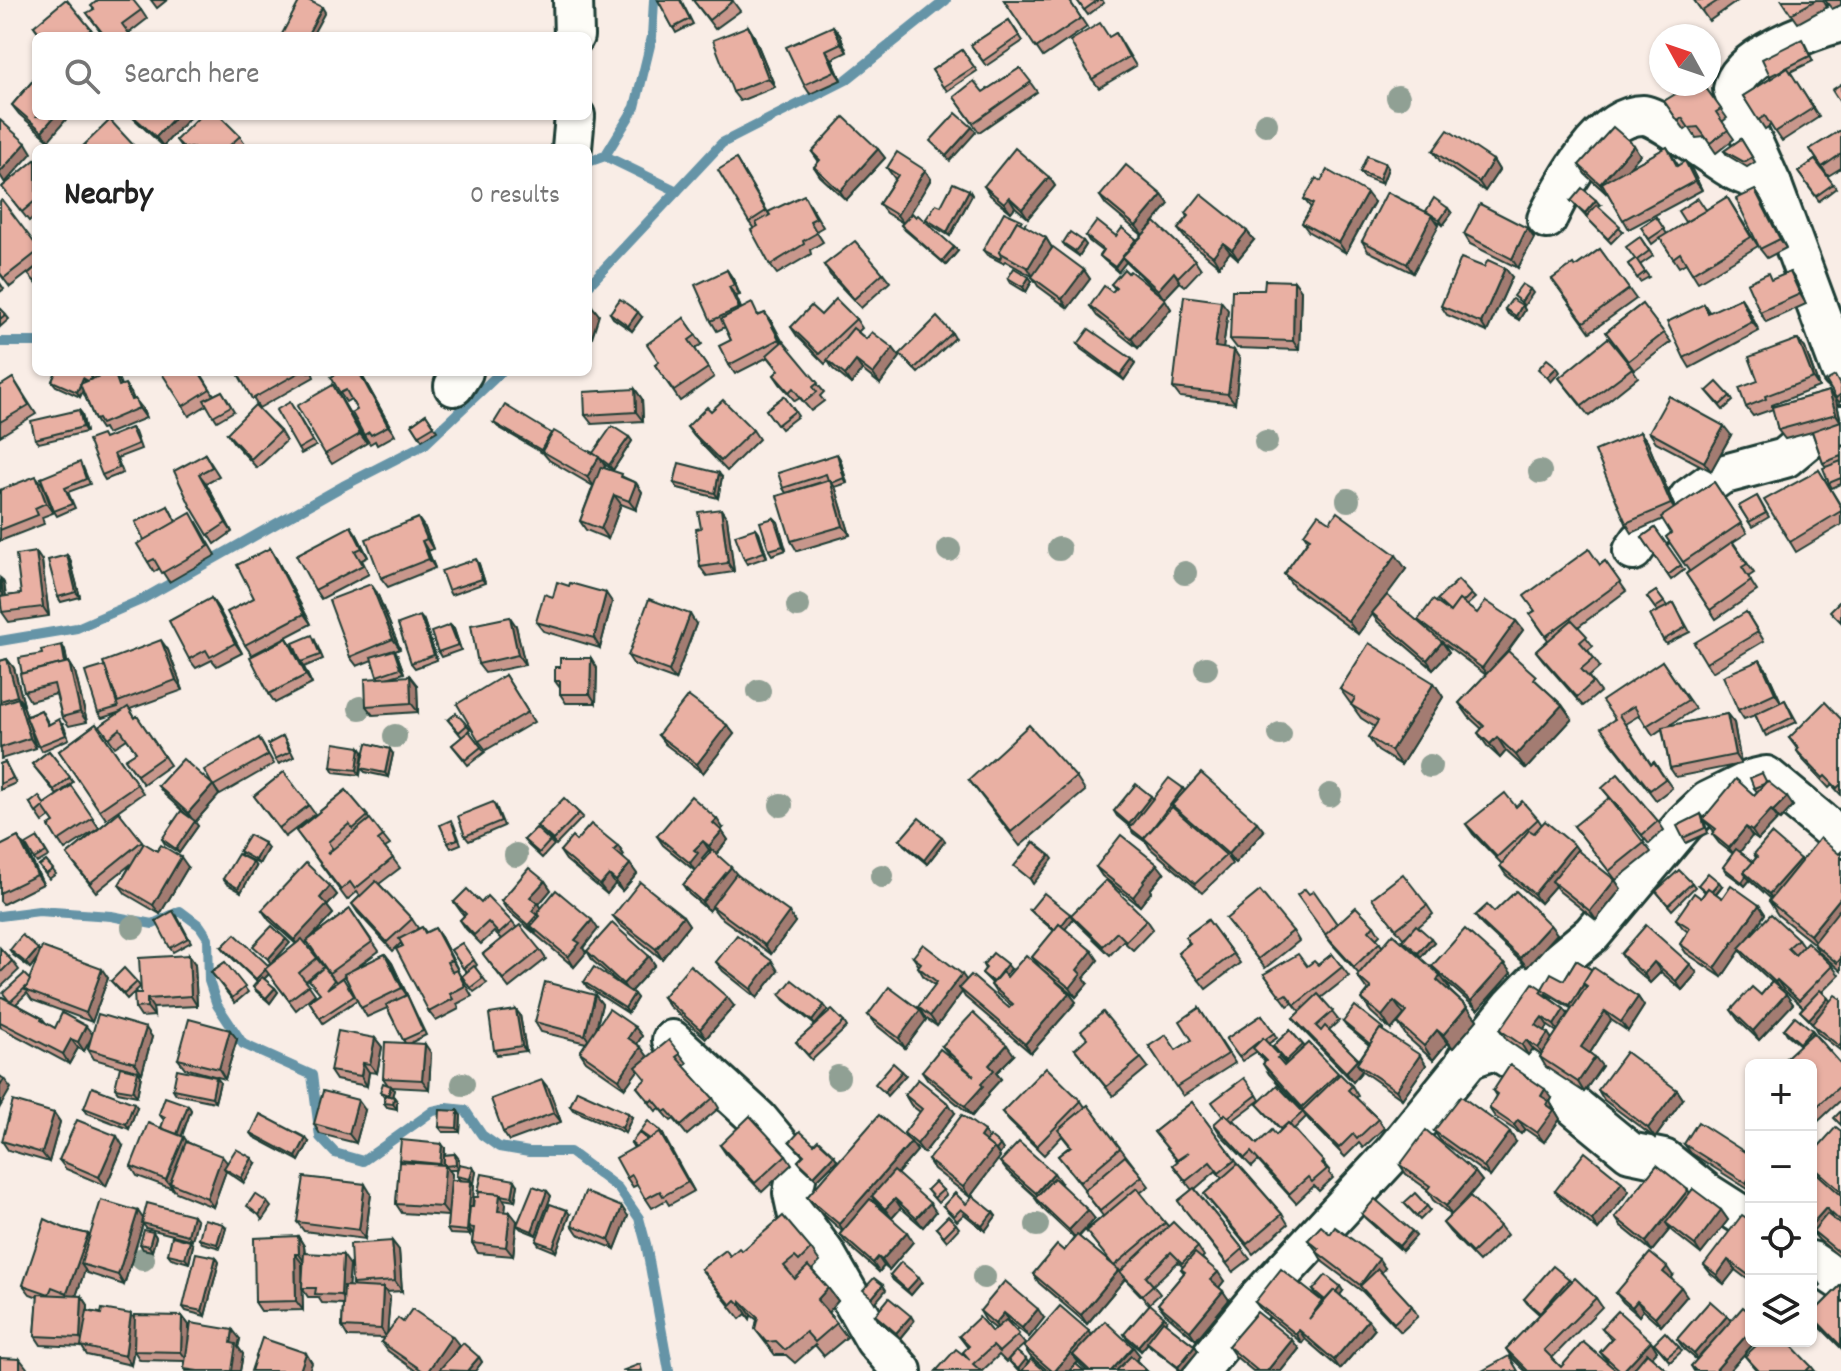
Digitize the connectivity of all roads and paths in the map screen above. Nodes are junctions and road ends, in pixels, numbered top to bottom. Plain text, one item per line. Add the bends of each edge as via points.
1 (573, 0) edge
2 (1841, 22) edge
3 (574, 32) edge
4 (575, 120) edge
5 (572, 144) edge
6 (1772, 185) junction
7 (1547, 219) dead end
8 (1841, 371) edge
9 (1841, 425) edge
10 (1633, 551) dead end
11 (1841, 838) edge
12 (672, 1040) edge
13 (1466, 1060) junction
14 (1745, 1217) edge
15 (1817, 1265) edge
16 (1841, 1281) edge
17 (902, 1371) edge
18 (1199, 1371) edge

1 - 3 street
2 - 6 street via 1766,53 1733,83 1740,114
4 - 5 street
6 - 7 street via 1736,171 1644,115 1620,121 1603,133
6 - 8 street
9 - 10 street via 1814,434 1785,458 1721,475
11 - 13 street via 1766,776 1708,801 1592,934 1539,978
12 - 17 street via 758,1119 793,1161 798,1216 875,1340
13 - 14 street via 1499,1052 1540,1078 1630,1152 1664,1159
13 - 18 street via 1393,1153
15 - 16 street

